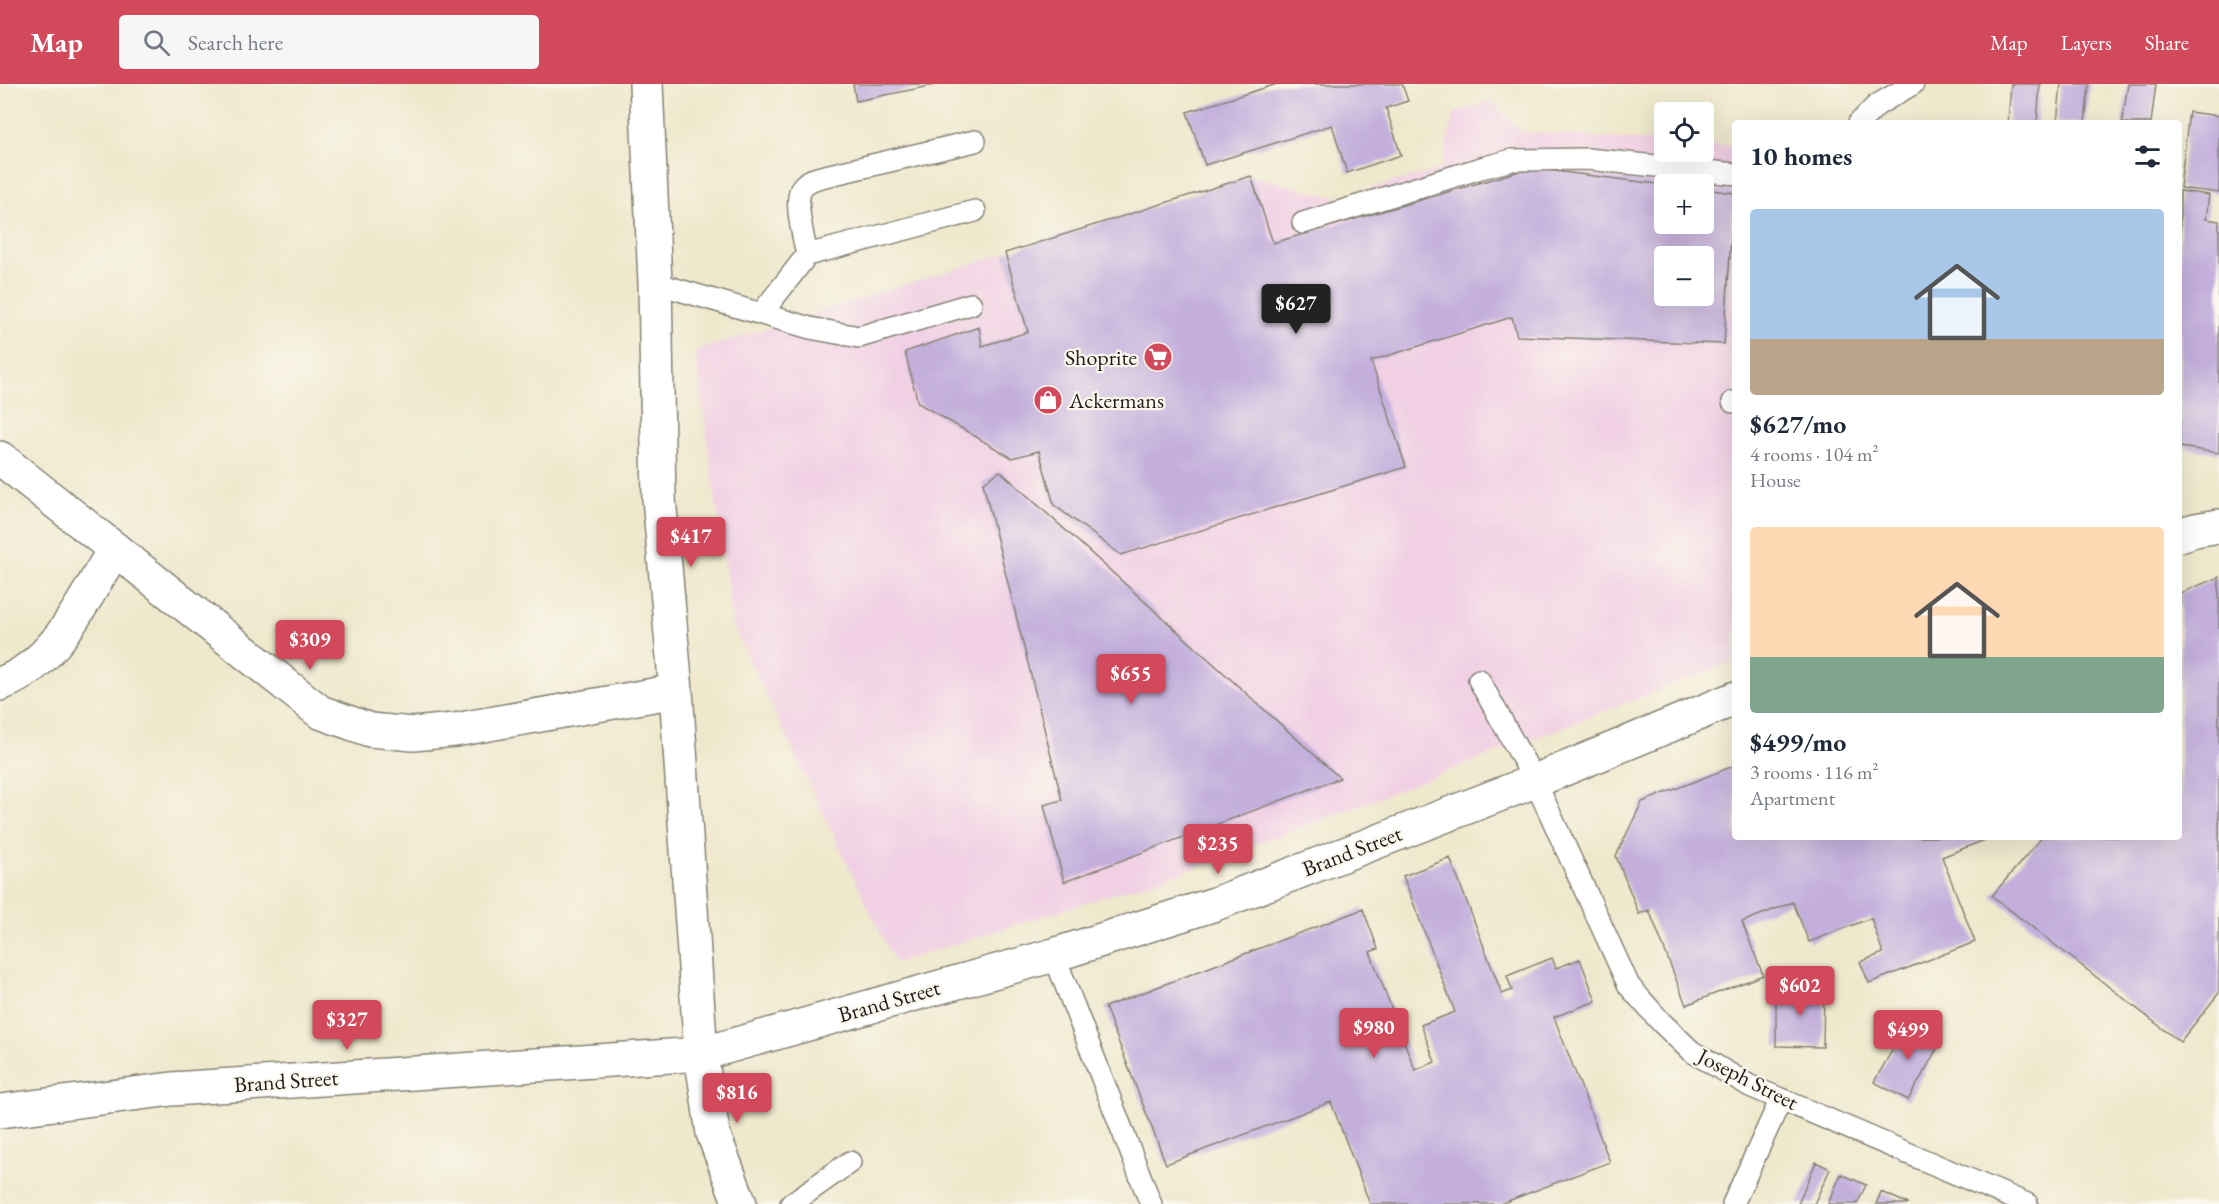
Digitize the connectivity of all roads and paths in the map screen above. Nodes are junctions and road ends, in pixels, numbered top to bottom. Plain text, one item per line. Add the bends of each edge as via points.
1 (646, 84) edge
2 (1913, 84) edge
3 (1862, 120) edge
4 (975, 141) dead end
5 (1732, 174) edge
6 (975, 211) dead end
7 (1303, 223) dead end
8 (807, 255) junction
9 (655, 283) junction
10 (971, 304) dead end
11 (761, 314) junction
12 (0, 458) edge
13 (2219, 526) edge
14 (2182, 534) edge
15 (116, 549) junction
16 (1479, 680) dead end
17 (0, 684) edge
18 (676, 691) junction
19 (1732, 700) edge
20 (1535, 781) junction
21 (1054, 955) junction
22 (701, 1054) junction
23 (1781, 1099) junction
24 (0, 1111) edge
25 (850, 1162) dead end
26 (740, 1204) edge
27 (791, 1204) edge
28 (1151, 1204) edge
29 (1733, 1204) edge
30 (2027, 1204) edge

1 - 9 street
2 - 3 lane via 1877,105
4 - 8 lane via 807,182 801,189 799,203
5 - 7 lane via 1587,159 1512,160
6 - 8 lane
8 - 11 lane
9 - 11 lane
9 - 18 street via 659,498
10 - 11 lane via 859,338
12 - 15 street
13 - 14 street
15 - 17 street via 58,640 37,662
15 - 18 street via 320,712 370,730 413,734 455,730
16 - 20 lane, Joseph Street
18 - 22 street
19 - 20 street, Brand Street
20 - 21 street, Brand Street via 1215,904
20 - 23 lane, Joseph Street via 1629,986 1691,1051 1750,1086
21 - 22 street, Brand Street
21 - 28 lane
22 - 24 street, Brand Street via 172,1089
22 - 26 street via 712,1133
23 - 29 lane
23 - 30 lane, Joseph Street
25 - 27 lane

